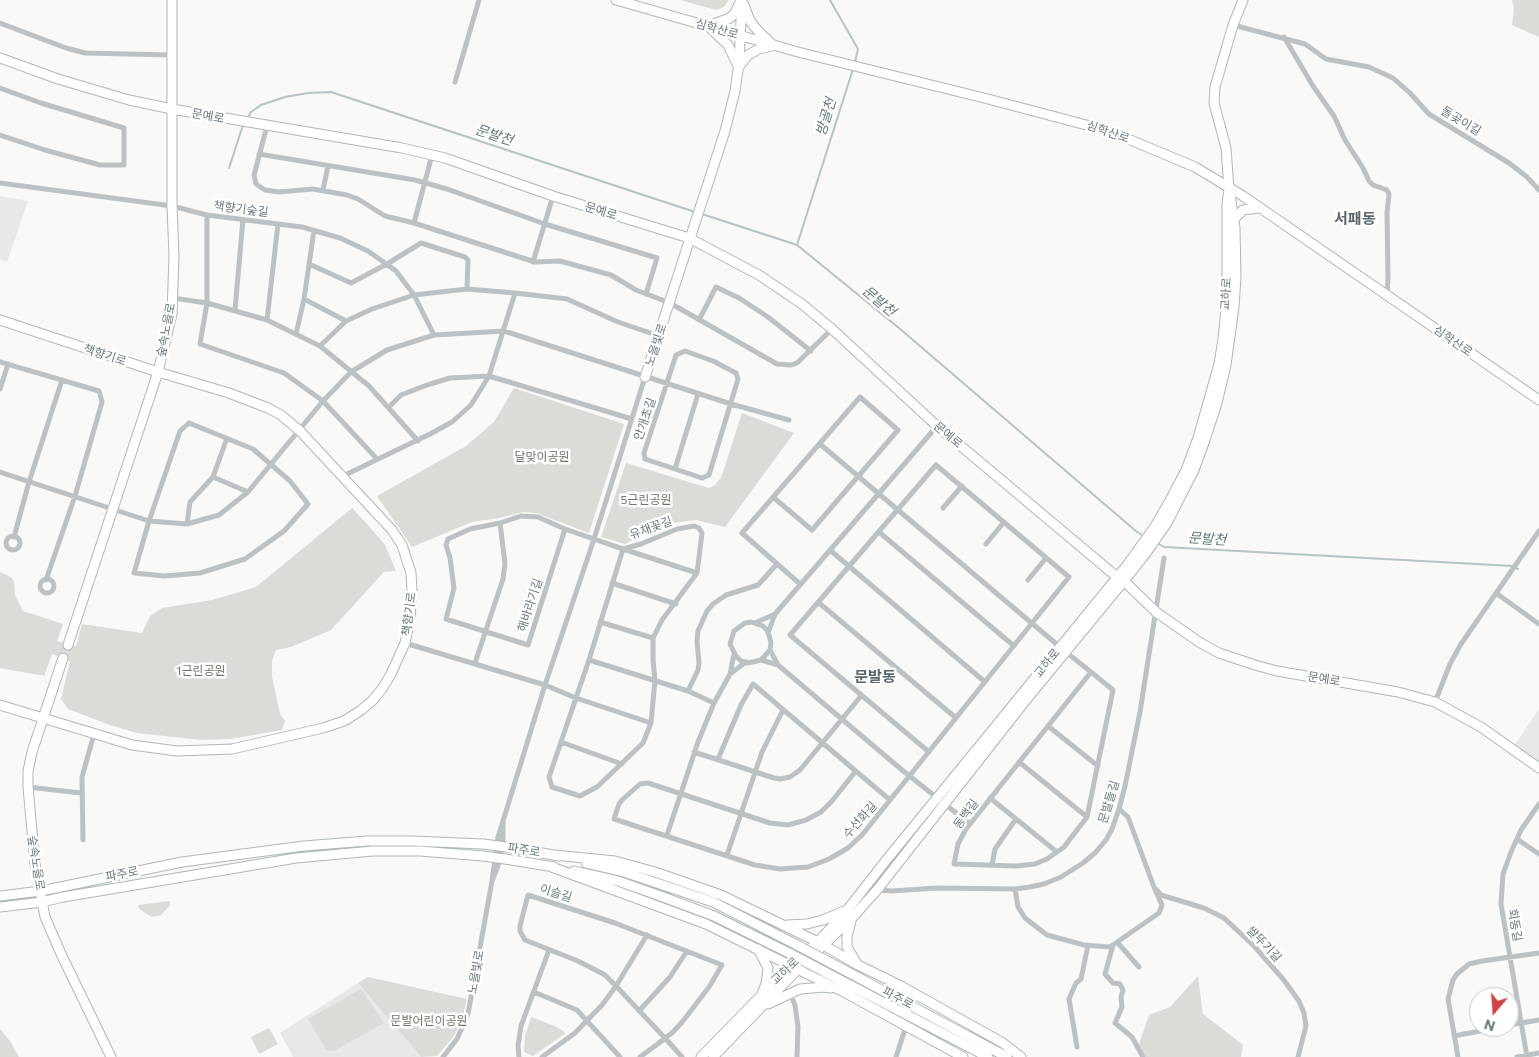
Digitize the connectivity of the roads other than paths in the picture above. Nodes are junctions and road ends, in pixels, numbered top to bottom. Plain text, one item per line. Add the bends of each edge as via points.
1 (172, 0) edge
2 (479, 0) edge
3 (616, 0) edge
4 (742, 0) edge
5 (1243, 0) edge
6 (0, 23) edge
7 (1233, 25) junction
8 (707, 26) junction
9 (741, 36) junction
10 (1284, 37) junction
11 (774, 45) junction
12 (172, 55) junction
13 (0, 58) edge
14 (738, 68) junction
15 (454, 82) dead end
16 (0, 88) edge
17 (172, 109) junction
18 (267, 126) junction
19 (0, 135) edge
20 (259, 154) junction
21 (432, 155) junction
22 (328, 166) junction
23 (0, 183) edge
24 (424, 183) junction
25 (1229, 189) junction
26 (323, 190) junction
27 (1539, 190) edge
28 (553, 196) junction
29 (172, 206) junction
30 (1259, 208) junction
31 (207, 215) junction
32 (243, 219) junction
33 (1234, 219) junction
34 (414, 223) junction
35 (278, 224) junction
36 (545, 224) junction
37 (314, 230) junction
38 (689, 238) junction
39 (533, 262) junction
40 (309, 264) junction
41 (387, 264) junction
42 (466, 289) junction
43 (515, 293) junction
44 (646, 294) junction
45 (414, 295) junction
46 (1386, 295) junction
47 (172, 298) junction
48 (304, 299) junction
49 (206, 303) junction
50 (670, 303) junction
51 (235, 310) junction
52 (0, 320) edge
53 (267, 320) junction
54 (699, 320) junction
55 (346, 321) junction
56 (832, 329) junction
57 (504, 331) junction
58 (296, 334) junction
59 (434, 335) junction
60 (659, 336) junction
61 (320, 346) junction
62 (811, 351) junction
63 (0, 362) edge
64 (8, 364) junction
65 (158, 372) junction
66 (351, 372) junction
67 (490, 376) junction
68 (645, 377) junction
69 (62, 380) junction
70 (667, 384) junction
71 (0, 389) edge
72 (698, 394) junction
73 (1539, 400) edge
74 (323, 401) junction
75 (731, 404) junction
76 (389, 407) junction
77 (632, 419) junction
78 (790, 420) dead end
79 (936, 426) junction
80 (300, 430) junction
81 (226, 438) junction
82 (418, 441) junction
83 (820, 444) junction
84 (377, 459) junction
85 (272, 464) junction
86 (675, 469) junction
87 (0, 472) edge
88 (343, 476) junction
89 (212, 477) junction
90 (859, 477) junction
91 (29, 482) junction
92 (962, 486) junction
93 (248, 492) junction
94 (879, 493) junction
95 (75, 496) junction
96 (773, 497) junction
97 (113, 508) junction
98 (943, 508) dead end
99 (898, 510) junction
100 (149, 521) junction
101 (1004, 522) junction
102 (500, 523) junction
103 (186, 524) junction
104 (565, 529) junction
105 (1157, 530) junction
106 (1539, 531) edge
107 (879, 532) junction
108 (14, 537) dead end
109 (594, 539) junction
110 (1533, 540) junction
111 (986, 544) dead end
112 (1539, 544) edge
113 (623, 549) junction
114 (830, 550) junction
115 (1046, 558) junction
116 (1164, 558) dead end
117 (777, 564) junction
118 (848, 567) junction
119 (697, 573) junction
120 (1121, 579) junction
121 (46, 580) dead end
122 (1028, 580) dead end
123 (612, 583) junction
124 (800, 584) junction
125 (1496, 592) junction
126 (818, 602) junction
127 (676, 604) junction
128 (1156, 612) junction
129 (774, 614) junction
130 (600, 622) junction
131 (756, 623) junction
132 (1033, 624) junction
133 (1539, 624) edge
134 (485, 632) junction
135 (768, 633) junction
136 (653, 638) junction
137 (405, 643) junction
138 (68, 645) dead end
139 (1014, 646) junction
140 (1063, 649) junction
141 (770, 650) junction
142 (734, 654) junction
143 (63, 658) dead end
144 (589, 660) junction
145 (761, 660) junction
146 (746, 662) junction
147 (475, 663) junction
148 (778, 665) junction
149 (1091, 672) junction
150 (730, 674) junction
151 (655, 680) junction
152 (985, 682) junction
153 (545, 685) junction
154 (688, 691) junction
155 (861, 696) junction
156 (576, 698) junction
157 (1436, 702) junction
158 (714, 703) junction
159 (0, 704) edge
160 (783, 710) junction
161 (956, 718) junction
162 (44, 719) junction
163 (842, 719) junction
164 (651, 723) junction
165 (1048, 726) junction
166 (94, 734) junction
167 (561, 742) junction
168 (822, 743) junction
169 (694, 752) junction
170 (929, 752) junction
171 (718, 759) junction
172 (1019, 762) junction
173 (622, 764) junction
174 (1098, 766) junction
175 (1539, 768) edge
176 (755, 772) junction
177 (856, 772) junction
178 (910, 776) junction
179 (28, 787) junction
180 (81, 793) junction
181 (680, 794) junction
182 (990, 798) junction
183 (890, 800) junction
184 (941, 800) junction
185 (1539, 804) edge
186 (1119, 809) junction
187 (741, 813) junction
188 (1087, 817) junction
189 (1016, 819) junction
190 (970, 824) junction
191 (667, 835) junction
192 (1517, 839) junction
193 (84, 840) dead end
194 (1057, 852) junction
195 (1539, 854) edge
196 (554, 855) junction
197 (727, 855) junction
198 (992, 865) junction
199 (549, 866) junction
200 (1154, 887) junction
201 (1014, 889) junction
202 (877, 890) junction
203 (40, 891) junction
204 (0, 896) edge
205 (42, 902) junction
206 (0, 907) edge
207 (848, 909) junction
208 (851, 919) junction
209 (784, 925) junction
210 (647, 935) junction
211 (1115, 943) junction
212 (822, 944) junction
213 (1088, 945) junction
214 (758, 949) junction
215 (549, 950) junction
216 (687, 951) junction
217 (1539, 953) edge
218 (1510, 957) junction
219 (858, 965) junction
220 (795, 967) junction
221 (1139, 967) dead end
222 (616, 986) junction
223 (842, 991) junction
224 (534, 992) junction
225 (789, 993) junction
226 (762, 994) junction
227 (761, 1007) junction
228 (640, 1011) junction
229 (588, 1020) junction
230 (1539, 1020) edge
231 (1522, 1023) junction
232 (1519, 1024) edge
233 (906, 1026) junction
234 (1469, 1033) edge
235 (1454, 1036) junction
236 (665, 1038) junction
237 (1077, 1046) dead end
238 (1539, 1053) edge
239 (897, 1056) edge
240 (1527, 1056) edge
241 (111, 1057) edge
242 (443, 1057) edge
243 (520, 1057) edge
244 (542, 1057) edge
245 (620, 1057) edge
246 (640, 1057) edge
247 (682, 1057) edge
248 (701, 1057) edge
249 (713, 1057) edge
250 (797, 1057) edge
251 (964, 1057) edge
252 (988, 1057) edge
253 (1007, 1057) edge
254 (1021, 1057) edge
255 (1144, 1057) edge
256 (1298, 1057) edge
257 (1458, 1057) edge
258 (1516, 1057) edge

1 - 12 street, 숲속노을로
2 - 15 street
3 - 8 street, 심학산로
4 - 8 street via 730,18
4 - 9 street, 노을빛로
4 - 11 street via 750,21
5 - 7 street, 교하로
6 - 12 street via 85,53
7 - 10 street, 돌곶이길
7 - 25 street, 교하로 via 1218,74 1214,103 1226,148
8 - 9 street, 심학산로
8 - 14 street via 728,44
9 - 11 street, 심학산로
9 - 14 street, 노을빛로
10 - 27 street, 돌곶이길 via 1305,44 1326,59 1369,66 1393,78 1429,114 1508,162
10 - 46 street via 1334,116 1344,140 1369,181 1390,194
11 - 14 street via 758,48
11 - 25 street, 심학산로 via 1110,131 1195,167
12 - 17 street, 숲속노을로
13 - 17 street, 문예로 via 58,79
14 - 38 street, 노을빛로 via 725,131
16 - 19 street via 124,128 124,165 100,165
17 - 18 street, 문예로
17 - 29 street, 숲속노을로
18 - 20 street
18 - 21 street, 문예로
20 - 22 street
20 - 26 street via 254,175 259,187 279,192
21 - 24 street
21 - 28 street, 문예로
22 - 24 street
22 - 26 street
23 - 29 street, 책향기숲길
24 - 34 street
24 - 36 street
25 - 30 street, 심학산로
25 - 33 street, 교하로
25 - 105 street, 교하로 via 1227,298 1219,364 1186,470
26 - 34 street via 353,196 379,214
28 - 36 street
28 - 38 street, 문예로
29 - 31 street, 책향기숲길
29 - 47 street, 숲속노을로
30 - 33 street via 1242,210
30 - 46 street, 심학산로
31 - 32 street, 책향기숲길
31 - 49 street
32 - 35 street, 책향기숲길
32 - 51 street
33 - 105 street, 교하로 via 1234,307 1217,403 1206,440 1182,496
34 - 39 street
35 - 37 street, 책향기숲길
35 - 53 street
36 - 39 street
36 - 44 street via 657,258
37 - 40 street
37 - 41 street, 책향기숲길 via 340,238
38 - 50 street, 노을빛로
38 - 56 street, 문예로 via 759,275
39 - 44 street via 555,260 611,275
40 - 41 street via 351,283
40 - 48 street
41 - 42 street via 421,243 468,260
41 - 45 street, 책향기숲길
42 - 43 street
42 - 45 street
43 - 57 street
43 - 60 street via 567,299
44 - 50 street
45 - 55 street
45 - 59 street, 책향기숲길
46 - 73 street, 심학산로
47 - 49 street
47 - 65 street, 숲속노을로 via 172,314
48 - 55 street
48 - 58 street
49 - 51 street
49 - 74 street via 200,344 284,374
50 - 54 street
50 - 60 street, 노을빛로
51 - 53 street
52 - 65 street, 책향기로
53 - 58 street
54 - 62 street via 777,364 798,363
54 - 62 street via 716,287 768,317
55 - 61 street
56 - 62 street
56 - 79 street, 문예로
57 - 59 street
57 - 67 street
57 - 68 street
58 - 61 street
59 - 66 street via 387,350
60 - 68 street, 노을빛로
61 - 66 street
63 - 64 street
64 - 69 street
64 - 71 street
65 - 80 street, 책향기로 via 268,408
65 - 97 street, 숲속노을로
66 - 74 street
66 - 76 street
67 - 76 street via 450,378 401,395
67 - 77 street
67 - 82 street via 471,405 452,422
68 - 70 street
68 - 77 street, 노을빛로
69 - 91 street
69 - 95 street via 99,391 102,402
70 - 72 street, 안개초길
70 - 75 street, 안개초길 via 676,355 684,351 736,373 738,379
70 - 86 street, 안개초길 via 644,453 645,459
72 - 75 street, 안개초길
72 - 86 street
74 - 80 street
74 - 84 street
75 - 78 street
75 - 86 street, 안개초길 via 709,475 702,478
76 - 82 street
77 - 109 street, 노을빛로
79 - 94 street
79 - 120 street, 문예로
80 - 85 street
80 - 88 street, 책향기로
81 - 85 street via 253,449
81 - 89 street
81 - 100 street via 189,423 180,431
82 - 84 street
83 - 90 street
83 - 90 street via 860,397 898,430
83 - 96 street
84 - 88 street
85 - 93 street
85 - 100 street via 308,504 284,532 245,559 200,574 165,576 134,573
87 - 91 street
88 - 137 street, 책향기로 via 402,545 411,573 412,590
89 - 93 street
89 - 103 street via 190,502
90 - 94 street
90 - 96 street via 812,530
91 - 95 street
91 - 108 street
92 - 98 street
92 - 99 street, 수선화길 via 936,465
92 - 101 street, 수선화길
93 - 103 street via 219,515
94 - 99 street
94 - 114 street
95 - 97 street
95 - 121 street
96 - 117 street via 742,533
97 - 100 street
97 - 138 street, 숲속노을로
99 - 107 street, 수선화길
99 - 132 street
100 - 103 street
101 - 111 street
101 - 115 street, 수선화길
102 - 104 street, 해바라기길 via 521,516 538,517
102 - 134 street via 505,563 503,579
102 - 134 street, 해바라기길 via 470,529 448,540 446,545 454,588 446,619
104 - 109 street, 해바라기길
104 - 134 street, 해바라기길 via 528,645
105 - 120 street, 교하로
106 - 110 street
107 - 118 street, 수선화길
107 - 139 street
109 - 113 street, 유채꽃길
109 - 153 street, 노을빛로
110 - 112 street
110 - 125 street
113 - 119 street, 유채꽃길
113 - 119 street, 유채꽃길 via 694,526 702,533
113 - 123 street, 유채꽃길
114 - 118 street
114 - 124 street
115 - 122 street
115 - 132 street, 수선화길 via 1069,577
116 - 128 street, 문발들길
117 - 124 street
117 - 154 street via 754,588 726,595 707,611 698,631 698,670
118 - 126 street, 수선화길
118 - 152 street
119 - 127 street, 유채꽃길
120 - 128 street, 문예로
120 - 140 street, 교하로
123 - 127 street
123 - 130 street, 유채꽃길
124 - 129 street
125 - 133 street
125 - 157 street via 1455,654
126 - 155 street, 수선화길 via 790,635
126 - 161 street
127 - 136 street, 유채꽃길 via 662,620
128 - 157 street, 문예로 via 1199,642 1236,659 1277,671 1398,692
128 - 186 street, 문발들길 via 1140,712
129 - 131 street
129 - 135 street
130 - 136 street
130 - 144 street, 유채꽃길
131 - 135 street
131 - 142 street via 744,623 734,630 730,644
132 - 139 street, 수선화길
132 - 140 street
134 - 147 street
135 - 141 street
136 - 151 street, 유채꽃길
137 - 147 street
137 - 166 street, 책향기로 via 391,674 372,701 344,721 323,728 232,749 177,751 132,745
139 - 152 street, 수선화길
140 - 149 street, 동백길
140 - 184 street, 교하로
141 - 145 street
141 - 148 street
142 - 146 street
142 - 150 street
143 - 162 street, 숲속노을로
144 - 151 street
144 - 156 street, 유채꽃길
145 - 146 street
145 - 148 street
146 - 150 street
147 - 153 street
148 - 163 street
149 - 165 street, 동백길
149 - 174 street, 동백길 via 1113,690
150 - 158 street
151 - 154 street
151 - 164 street, 유채꽃길
152 - 161 street, 수선화길
153 - 156 street
153 - 242 street, 노을빛로 via 503,821 498,866 492,881 468,1014 457,1039
154 - 158 street
155 - 163 street
155 - 170 street, 수선화길
156 - 164 street
156 - 167 street, 유채꽃길
157 - 175 street, 문예로 via 1481,727
158 - 169 street
159 - 162 street, 책향기로
160 - 168 street, 수선화길
160 - 171 street, 수선화길 via 753,684
160 - 176 street via 767,739
161 - 170 street, 수선화길
162 - 166 street, 책향기로
162 - 179 street, 숲속노을로 via 32,752
163 - 168 street
163 - 178 street
164 - 173 street, 유채꽃길 via 643,743
165 - 172 street, 동백길
165 - 174 street
166 - 180 street
167 - 173 street
167 - 173 street, 유채꽃길 via 549,777 552,787 580,796 597,787
168 - 176 street via 790,777 780,779
168 - 177 street, 수선화길
169 - 171 street
169 - 181 street
170 - 178 street, 수선화길
171 - 176 street
172 - 182 street, 동백길
172 - 188 street
174 - 188 street, 동백길
176 - 187 street
177 - 183 street, 수선화길
177 - 187 street, 수선화길 via 827,807 806,820 788,825
178 - 183 street, 수선화길
178 - 184 street
179 - 180 street
179 - 203 street, 숲속노을로
180 - 193 street
181 - 187 street, 수선화길
181 - 191 street
181 - 191 street, 수선화길 via 643,783 619,804 614,819
182 - 189 street, 동백길
182 - 190 street, 동백길
183 - 197 street, 수선화길 via 856,841 821,862 780,869 755,865
184 - 190 street
184 - 202 street, 교하로
184 - 207 street, 교하로
185 - 192 street, 회동길
186 - 200 street via 1128,817
186 - 201 street, 문발들길 via 1106,840 1083,863 1044,884
187 - 197 street
188 - 194 street, 동백길
189 - 194 street, 동백길
189 - 198 street via 995,849
190 - 198 street, 동백길 via 958,844 954,864
191 - 197 street, 수선화길
192 - 195 street
192 - 218 street, 회동길 via 1502,881 1501,904
194 - 198 street, 동백길 via 1035,864
196 - 203 street, 파주로, bridge via 483,844 367,841 182,862
196 - 209 street via 615,861 655,872 721,895
196 - 253 street, 파주로, bridge via 621,871 713,902
199 - 205 street, 파주로, bridge via 483,856 372,851 296,858
199 - 214 street via 689,918
199 - 252 street, 파주로, bridge via 618,881 714,916
200 - 211 street via 1162,905 1159,913
200 - 256 street, 쌀뚜기길 via 1162,895 1224,918 1283,979 1304,1013 1306,1026
201 - 202 street, 문발들길
201 - 213 street via 1018,907 1025,918 1047,935
202 - 208 street, 교하로
203 - 204 street, 파주로
203 - 205 street, 숲속노을로
205 - 206 street, 파주로
205 - 241 street, 숲속노을로 via 62,956
207 - 209 street via 808,924
207 - 212 street, 교하로
208 - 212 street, 교하로
208 - 219 street via 847,947
209 - 212 street
210 - 215 street, 이슬길 via 528,895 520,931 525,940
210 - 216 street, 이슬길
210 - 222 street
211 - 213 street via 1110,947
211 - 221 street
211 - 255 street via 1105,974 1123,990 1122,1007 1115,1023 1132,1037
212 - 219 street
212 - 220 street, 교하로
213 - 237 street via 1081,979 1069,998
214 - 220 street
214 - 226 street via 768,968
215 - 222 street, 이슬길 via 589,965
215 - 224 street
216 - 228 street via 666,982
216 - 236 street, 이슬길 via 722,965 697,1004
217 - 218 street
218 - 231 street, 회동길
218 - 235 street via 1469,964 1453,980 1448,999
219 - 254 street via 899,985
220 - 223 street
220 - 226 street, 교하로
220 - 227 street, 교하로
222 - 228 street, 이슬길
222 - 229 street
223 - 225 street via 824,986
223 - 233 street
224 - 229 street via 570,1006
224 - 243 street via 519,1036
225 - 227 street
225 - 250 street via 795,1005 798,1027
226 - 248 street, 교하로
227 - 249 street, 교하로
228 - 236 street, 이슬길
229 - 244 street
229 - 245 street
230 - 231 street
231 - 232 street
231 - 240 street, 회동길
233 - 239 street
233 - 251 street
234 - 235 street
235 - 257 street
236 - 246 street, 이슬길
236 - 247 street, 이슬길
238 - 240 street
240 - 258 street

